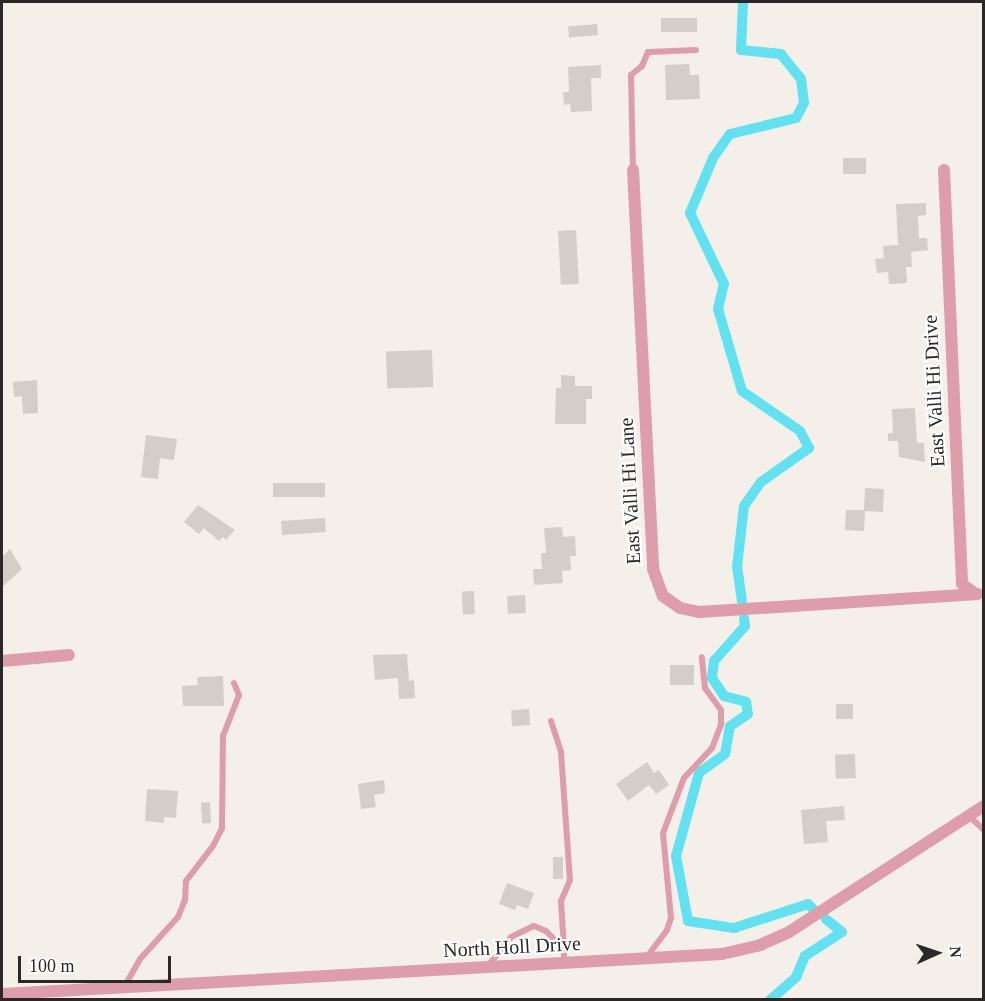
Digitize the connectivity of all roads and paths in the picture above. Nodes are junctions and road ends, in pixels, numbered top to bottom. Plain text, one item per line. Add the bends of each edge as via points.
1 (696, 50) dead end
2 (633, 170) joint
3 (944, 170) dead end
4 (980, 594) edge
5 (69, 655) dead end
6 (702, 657) dead end
7 (2, 662) edge
8 (234, 683) dead end
9 (550, 721) dead end
10 (984, 806) edge
11 (968, 816) junction
12 (984, 830) edge
13 (564, 949) junction
14 (645, 958) junction
15 (564, 963) junction
16 (487, 968) junction
17 (124, 987) junction
18 (2, 994) edge

1 - 2 lane via 648,52 642,66 631,75
2 - 4 street, East Valli Hi Lane via 653,569 663,596 680,608 699,612
3 - 4 street, East Valli Hi Drive via 962,584
5 - 7 street
6 - 14 lane via 705,688 721,710 721,724 712,748 684,778 663,832 670,924
8 - 17 lane via 239,695 223,736 222,828 186,881 185,900 178,917 140,959
9 - 13 lane via 561,752 570,880 561,901
10 - 11 street, North Holl Drive
11 - 12 lane
11 - 14 street, North Holl Drive via 775,939 722,954
13 - 15 lane
13 - 16 lane via 546,931 534,926 511,937
14 - 15 street, North Holl Drive
15 - 16 street, North Holl Drive
16 - 17 street, North Holl Drive
17 - 18 street, North Holl Drive

